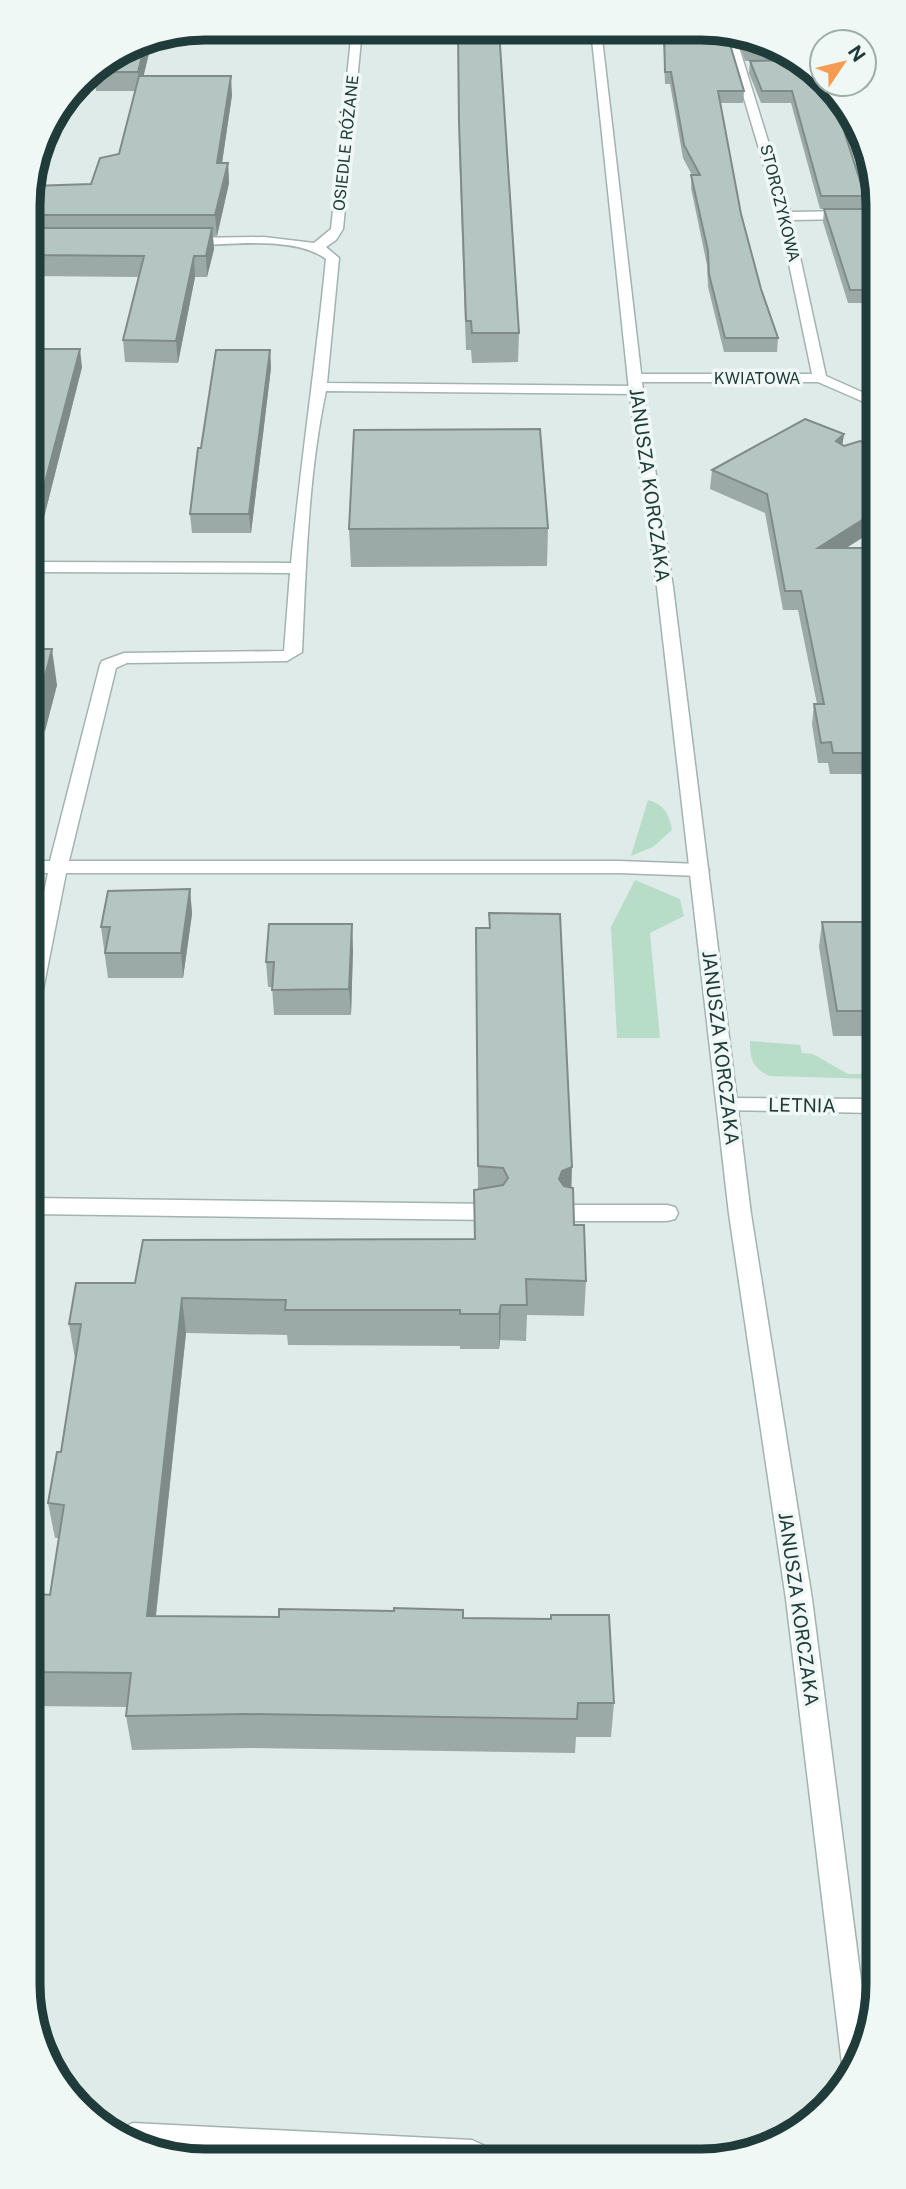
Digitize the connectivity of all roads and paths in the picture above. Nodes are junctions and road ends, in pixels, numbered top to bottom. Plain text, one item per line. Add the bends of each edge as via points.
1 (597, 40) edge
2 (356, 41) edge
3 (734, 43) edge
4 (860, 215) edge
5 (785, 216) junction
6 (168, 242) edge
7 (317, 247) junction
8 (820, 377) junction
9 (636, 384) junction
10 (320, 387) junction
11 (866, 399) edge
12 (41, 567) edge
13 (298, 568) junction
14 (41, 867) edge
15 (58, 868) junction
16 (700, 870) junction
17 (41, 953) edge
18 (728, 1105) junction
19 (865, 1106) edge
20 (40, 1206) edge
21 (494, 1212) edge
22 (571, 1213) edge
23 (667, 1213) dead end
24 (854, 2043) edge
25 (152, 2140) edge
26 (332, 2149) edge

1 - 9 street, JANUSZA KORCZAKA
2 - 7 street, OSIEDLE RÓŻANE via 337,229
3 - 5 street, STORCZYKOWA
4 - 5 street
5 - 8 street, STORCZYKOWA
6 - 7 street
7 - 10 street via 332,258
8 - 9 street, KWIATOWA
8 - 11 street, KWIATOWA
9 - 10 street, KWIATOWA
9 - 16 street, JANUSZA KORCZAKA
10 - 13 street
12 - 13 street
13 - 15 street via 294,652 287,656 124,658 108,665
14 - 15 street
15 - 16 street
15 - 17 street
16 - 18 street, JANUSZA KORCZAKA
18 - 19 street, LETNIA
18 - 24 street, JANUSZA KORCZAKA via 740,1214 799,1599
20 - 21 street
22 - 23 street
25 - 26 street

